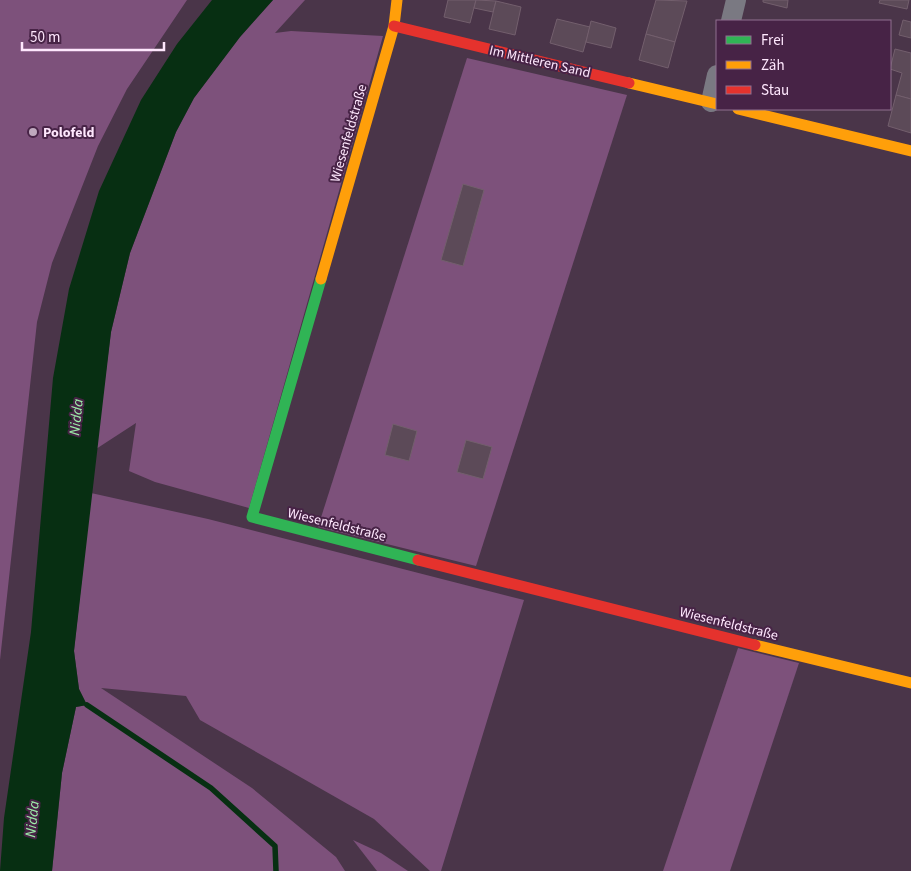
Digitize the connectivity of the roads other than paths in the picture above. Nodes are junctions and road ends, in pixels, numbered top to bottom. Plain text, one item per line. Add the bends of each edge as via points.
1 (397, 0) edge
2 (736, 0) edge
3 (731, 20) edge
4 (394, 26) junction
5 (716, 84) edge
6 (714, 103) edge
7 (742, 110) edge
8 (911, 151) edge
9 (911, 682) edge

1 - 4 street
2 - 3 street
4 - 6 street, Im Mittleren Sand
4 - 9 street, Wiesenfeldstraße via 252,517 545,593
5 - 6 street, Im Mittleren Sand
7 - 8 street

